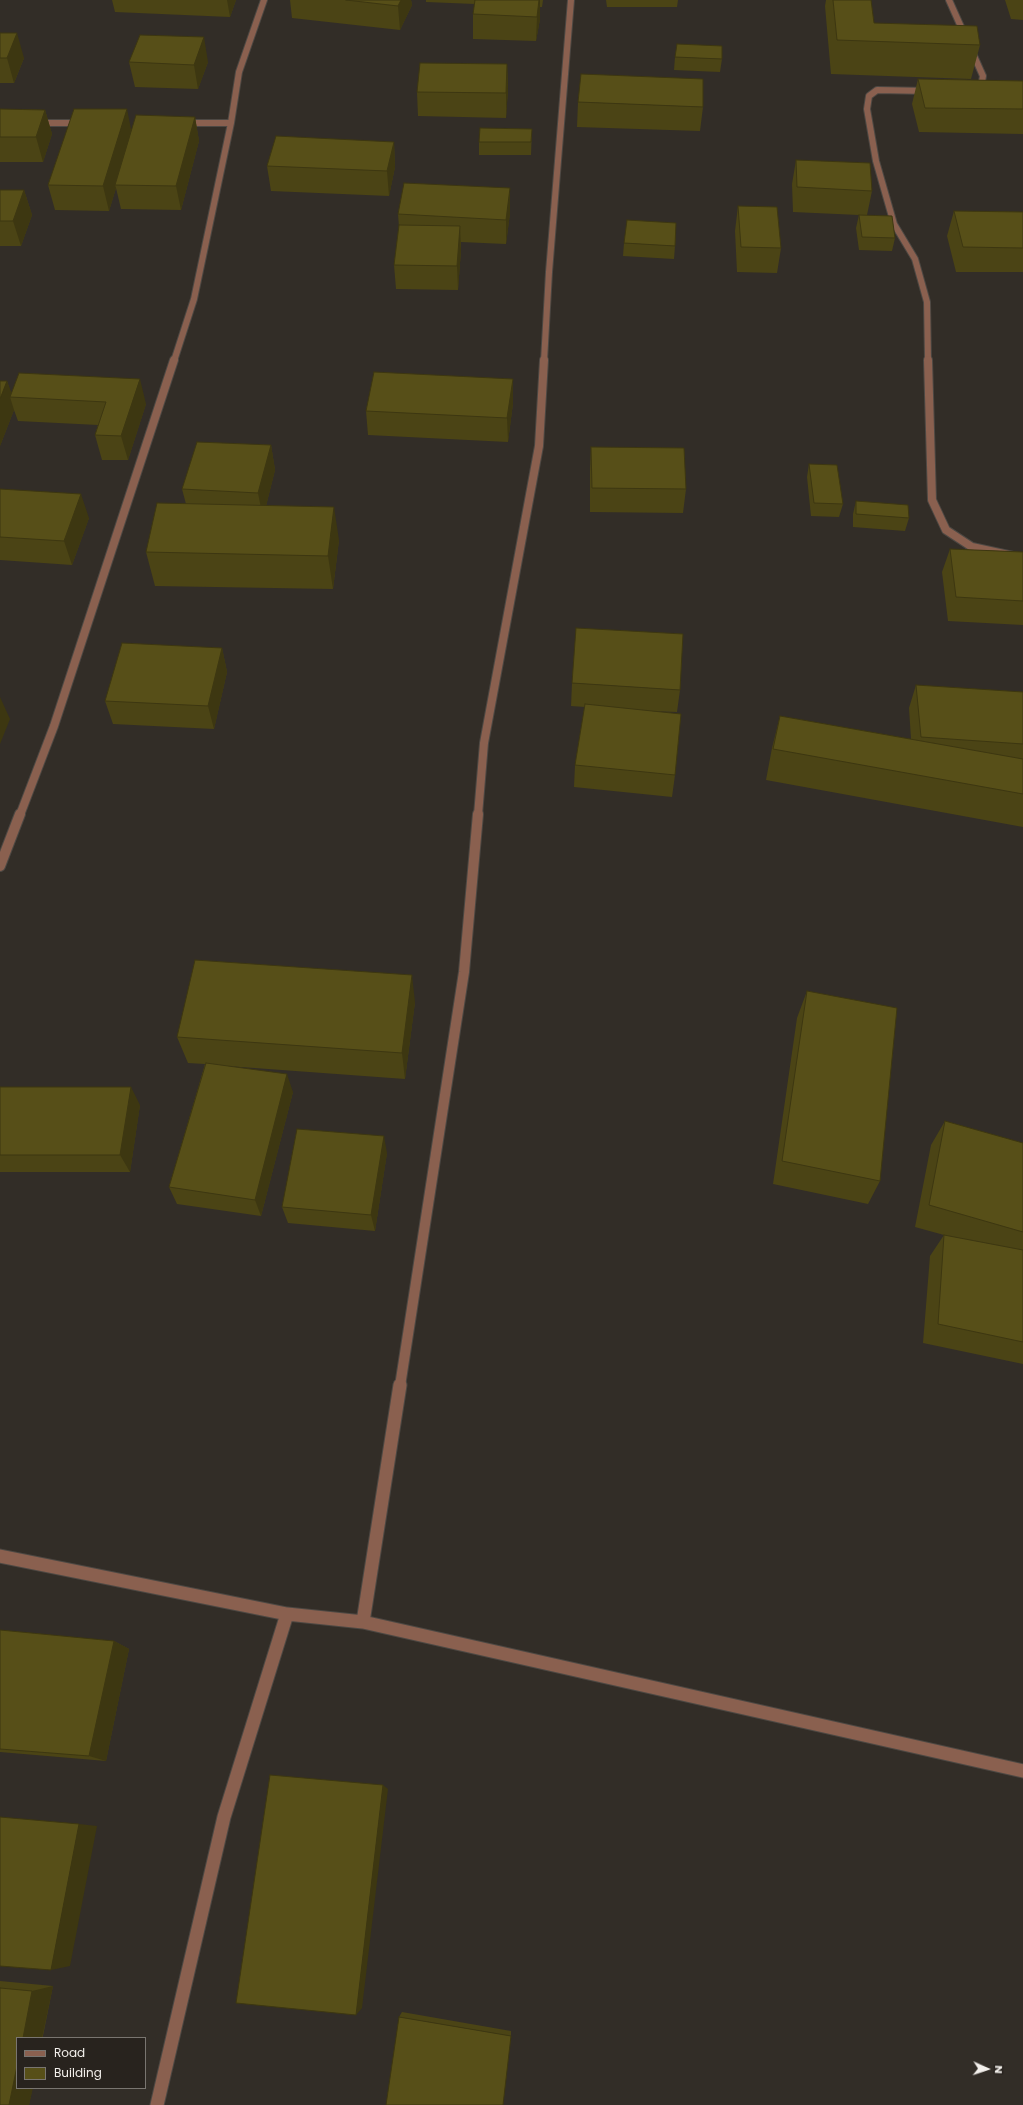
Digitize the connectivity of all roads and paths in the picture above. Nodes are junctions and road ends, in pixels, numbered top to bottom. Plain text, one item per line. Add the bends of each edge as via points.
1 (264, 0) edge
2 (571, 0) edge
3 (949, 0) edge
4 (936, 91) edge
5 (966, 91) edge
6 (24, 123) edge
7 (88, 123) edge
8 (176, 123) edge
9 (232, 123) junction
10 (1023, 558) edge
11 (0, 866) edge
12 (0, 1556) edge
13 (287, 1614) junction
14 (363, 1622) junction
15 (1023, 1771) edge
16 (158, 2105) edge

1 - 9 street via 240,72
2 - 14 street via 549,272 539,446 484,743 464,972
3 - 5 street via 983,76 981,88
4 - 10 street via 877,90 869,96 866,110 876,161 894,224 915,259 927,302 932,500 946,530 972,547
6 - 7 street
8 - 9 street
9 - 11 street via 194,299 54,726
12 - 13 street
13 - 14 street
13 - 16 street via 224,1817
14 - 15 street

